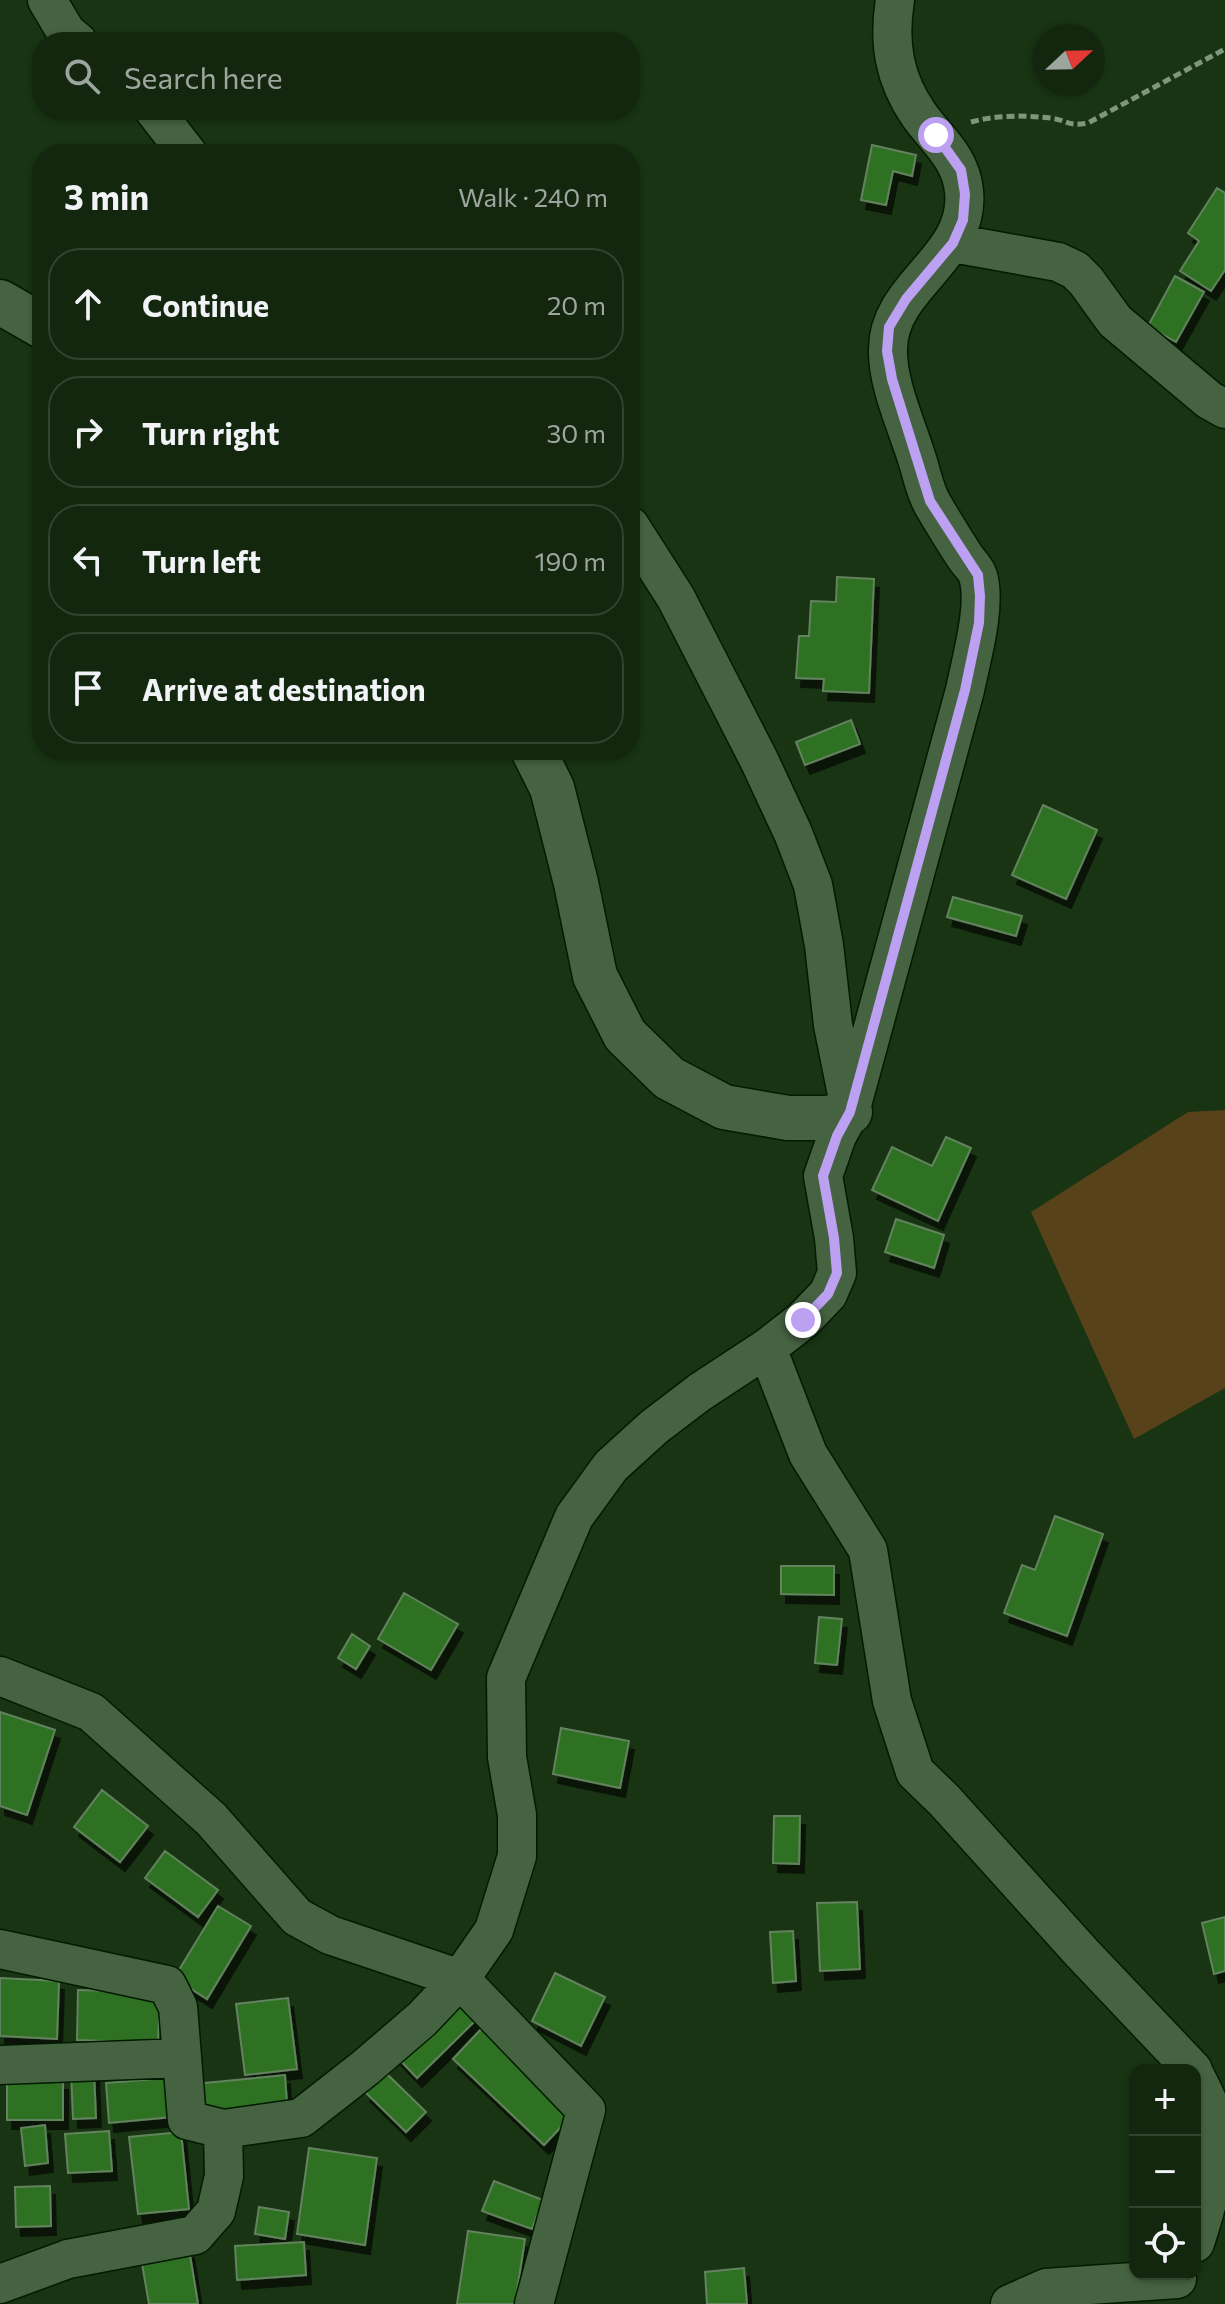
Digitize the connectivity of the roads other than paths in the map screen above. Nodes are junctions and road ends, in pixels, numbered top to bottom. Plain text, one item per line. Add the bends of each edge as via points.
1 (47, 0) edge
2 (895, 0) edge
3 (66, 32) edge
4 (162, 120) edge
5 (180, 144) edge
6 (953, 243) junction
7 (0, 302) edge
8 (32, 320) edge
9 (1225, 409) edge
10 (640, 542) edge
11 (538, 760) edge
12 (850, 1112) junction
13 (767, 1348) junction
14 (0, 1676) edge
15 (0, 1949) edge
16 (460, 1979) junction
17 (182, 2058) junction
18 (1186, 2064) edge
19 (0, 2065) edge
20 (1201, 2088) edge
21 (223, 2129) junction
22 (1201, 2225) edge
23 (0, 2284) edge
24 (1181, 2286) edge
25 (534, 2304) edge
26 (1010, 2304) edge

1 - 3 street
2 - 6 street via 892,43 897,73 918,114 961,170 963,220
4 - 5 street
6 - 9 street via 1058,262 1075,270 1115,321
6 - 12 street via 906,299 889,327 887,351 930,501 978,575 979,623
7 - 8 street
10 - 12 street via 676,598 745,733 813,885
11 - 12 street via 552,788 595,976 625,1035 669,1078 724,1107 788,1118
12 - 13 street via 823,1176 837,1273 820,1303
13 - 16 street via 654,1427 611,1466 574,1517 506,1678 517,1856 494,1930
13 - 18 street via 808,1454 868,1550 892,1701 915,1772
14 - 16 street via 91,1712 211,1819 297,1917 330,1935
15 - 17 street via 167,1985 178,2007
16 - 21 street via 422,2019 301,2118
16 - 25 street via 586,2110
17 - 19 street
17 - 21 street via 187,2120
20 - 22 street via 1215,2132 1210,2198
21 - 23 street via 224,2176 216,2211 195,2235 68,2259
24 - 26 street via 1046,2288

